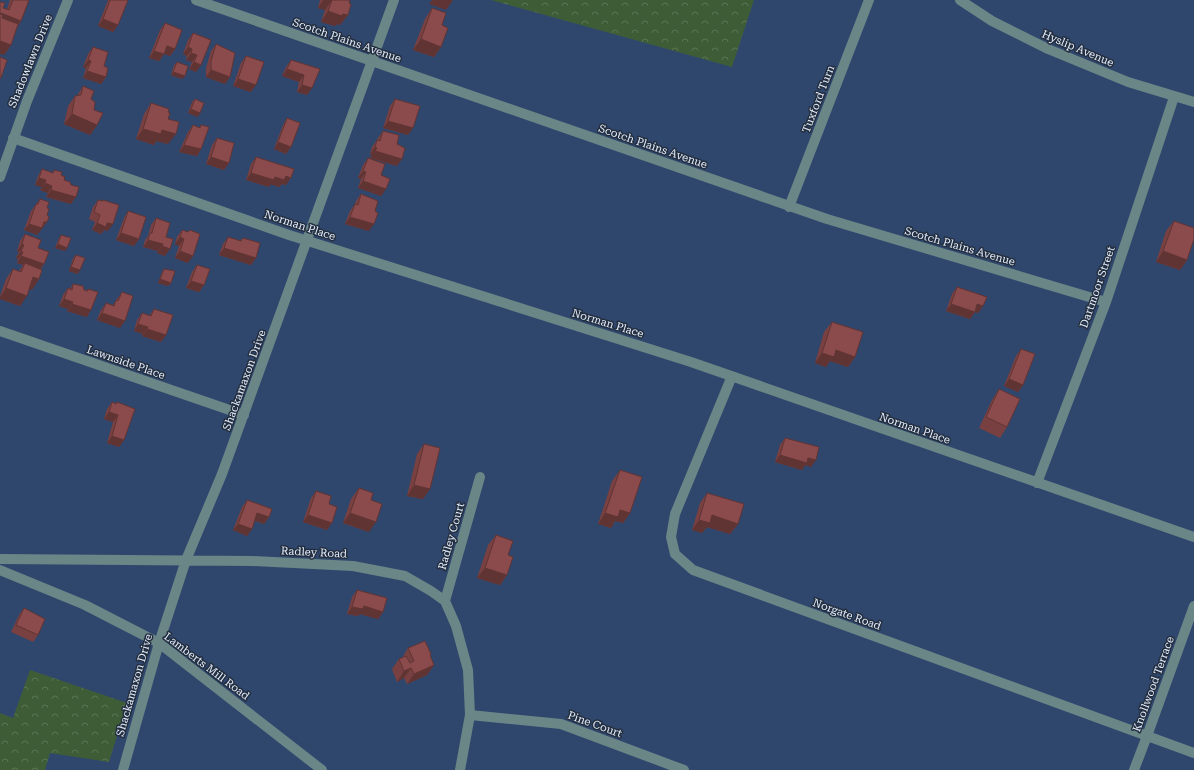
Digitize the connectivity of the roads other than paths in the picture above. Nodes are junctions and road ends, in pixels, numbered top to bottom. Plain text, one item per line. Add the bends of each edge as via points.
1 (68, 0) edge
2 (196, 0) edge
3 (394, 0) edge
4 (869, 0) edge
5 (960, 0) edge
6 (372, 61) junction
7 (1174, 96) junction
8 (1194, 102) edge
9 (14, 138) junction
10 (0, 177) edge
11 (790, 207) junction
12 (307, 241) junction
13 (1106, 302) junction
14 (0, 331) edge
15 (732, 376) junction
16 (244, 415) junction
17 (480, 477) dead end
18 (1037, 483) junction
19 (1194, 537) edge
20 (0, 558) edge
21 (186, 560) junction
22 (0, 570) edge
23 (444, 601) junction
24 (1194, 606) edge
25 (159, 643) junction
26 (470, 715) junction
27 (1147, 736) junction
28 (1194, 753) edge
29 (123, 770) edge
30 (322, 770) edge
31 (460, 770) edge
32 (684, 770) edge
33 (1134, 770) edge

1 - 9 street, Shadowlawn Drive
2 - 6 street, Scotch Plains Avenue
3 - 6 street, Shackamaxon Drive
4 - 11 street, Tuxford Turn
5 - 7 street, Hyslip Avenue via 992,21 1048,50 1128,82
6 - 11 street, Scotch Plains Avenue
6 - 12 street, Shackamaxon Drive
7 - 8 street, Hyslip Avenue
7 - 13 street, Dartmoor Street
9 - 10 street, Shadowlawn Drive
9 - 12 street, Norman Place
11 - 13 street, Scotch Plains Avenue via 826,220
12 - 15 street, Norman Place
12 - 16 street, Shackamaxon Drive
13 - 18 street, Dartmoor Street
14 - 16 street, Lawnside Place
15 - 18 street, Norman Place
15 - 27 street, Norgate Road via 675,514 671,537 675,554 693,570
16 - 21 street, Shackamaxon Drive
17 - 23 street, Radley Court
18 - 19 street, Norman Place
20 - 21 street, Radley Road
21 - 23 street, Radley Road via 353,566 405,576
21 - 25 street, Shackamaxon Drive
22 - 25 street, Lamberts Mill Road via 85,605
23 - 26 street, Radley Road via 456,626 468,670
24 - 27 street, Knollwood Terrace
25 - 29 street, Shackamaxon Drive
25 - 30 street, Lamberts Mill Road
26 - 31 street, Radley Road
26 - 32 street, Pine Court via 561,724
27 - 28 street, Norgate Road
27 - 33 street, Knollwood Terrace

